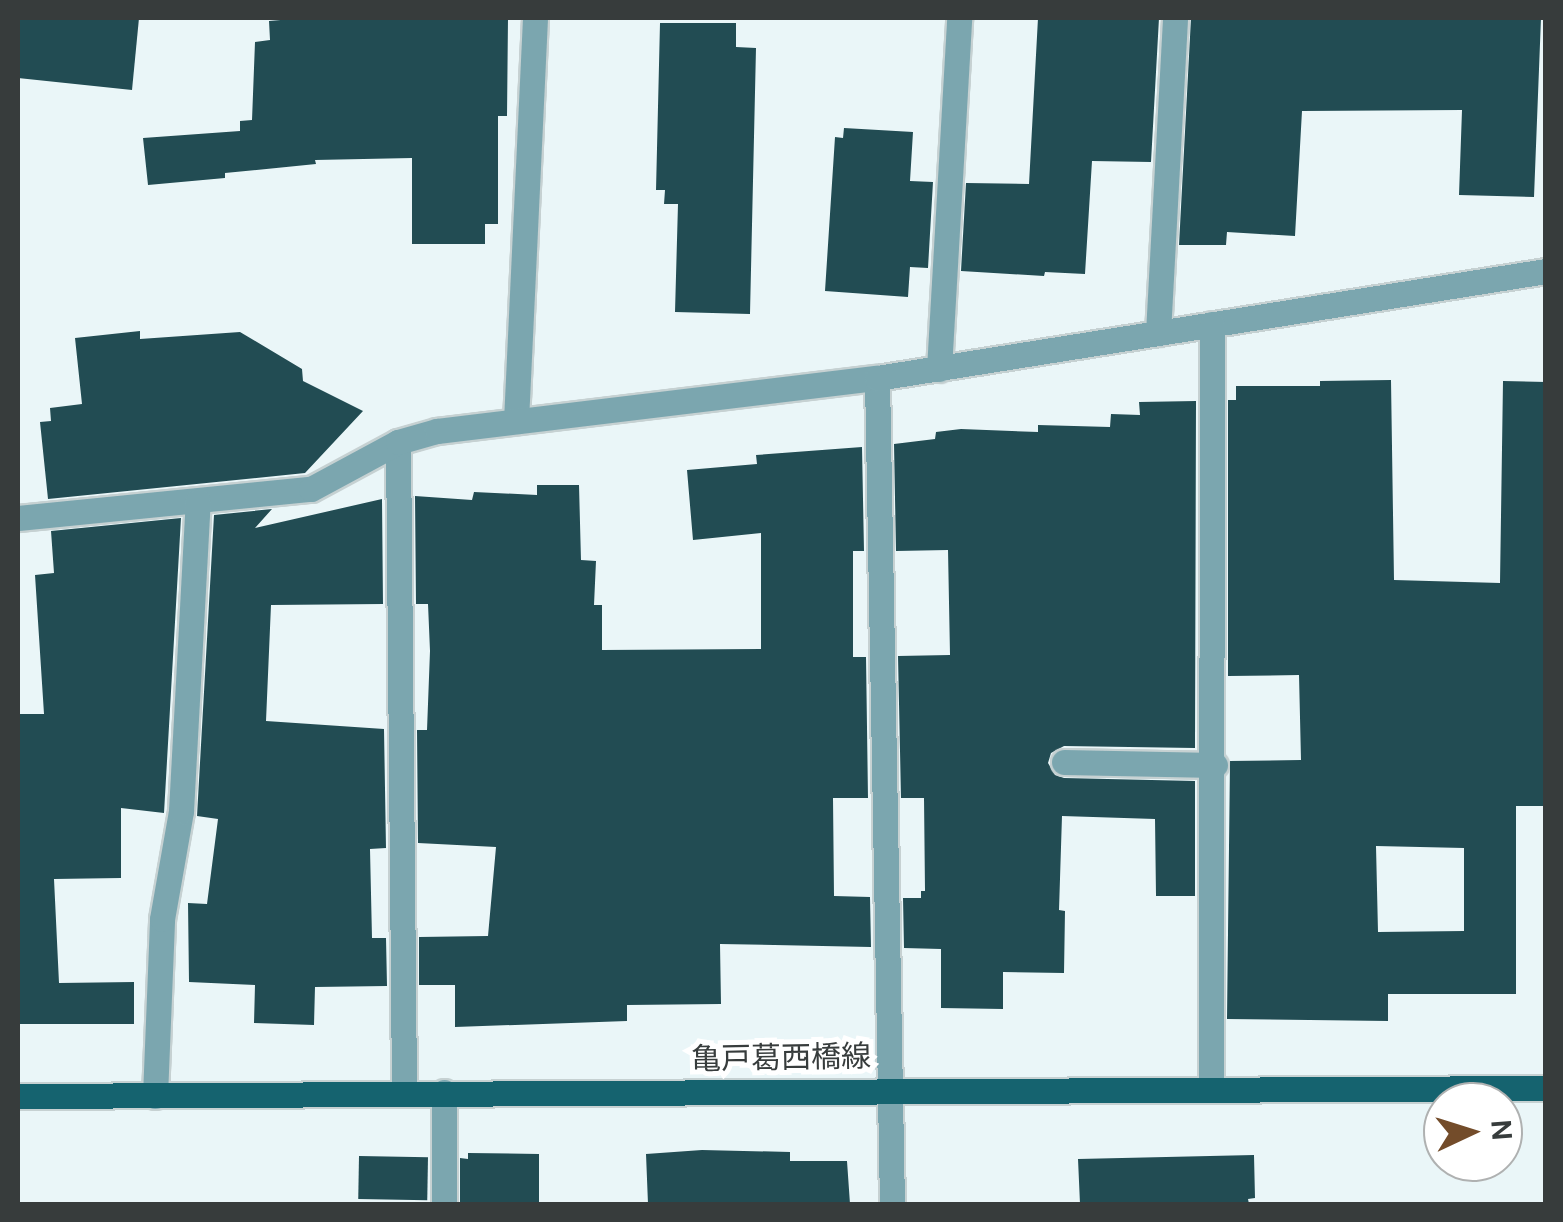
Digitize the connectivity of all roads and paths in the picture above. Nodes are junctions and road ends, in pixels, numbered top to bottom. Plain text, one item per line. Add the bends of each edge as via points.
1 (535, 18) edge
2 (959, 18) edge
3 (1174, 18) edge
4 (1546, 271) edge
5 (1212, 324) junction
6 (1158, 333) junction
7 (938, 369) junction
8 (877, 378) junction
9 (516, 422) junction
10 (398, 442) junction
11 (198, 501) junction
12 (18, 518) edge
13 (1064, 762) dead end
14 (1214, 765) junction
15 (1546, 1088) edge
16 (890, 1089) junction
17 (1212, 1090) junction
18 (444, 1092) junction
19 (404, 1093) junction
20 (18, 1096) edge
21 (156, 1096) junction
22 (444, 1204) edge
23 (892, 1204) edge

1 - 9 street
2 - 7 street
3 - 6 street
4 - 5 street
5 - 6 street
5 - 14 street
6 - 7 street
7 - 8 street
8 - 9 street
8 - 16 street
9 - 10 street
10 - 11 street via 311,489
10 - 19 street
11 - 12 street
11 - 21 street via 180,811 162,919
13 - 14 street
14 - 17 street
15 - 17 main road, 亀戸葛西橋線
16 - 17 main road, 亀戸葛西橋線
16 - 18 main road, 亀戸葛西橋線
16 - 23 street
18 - 19 main road, 亀戸葛西橋線
18 - 22 street
19 - 21 main road, 亀戸葛西橋線
20 - 21 main road, 亀戸葛西橋線

